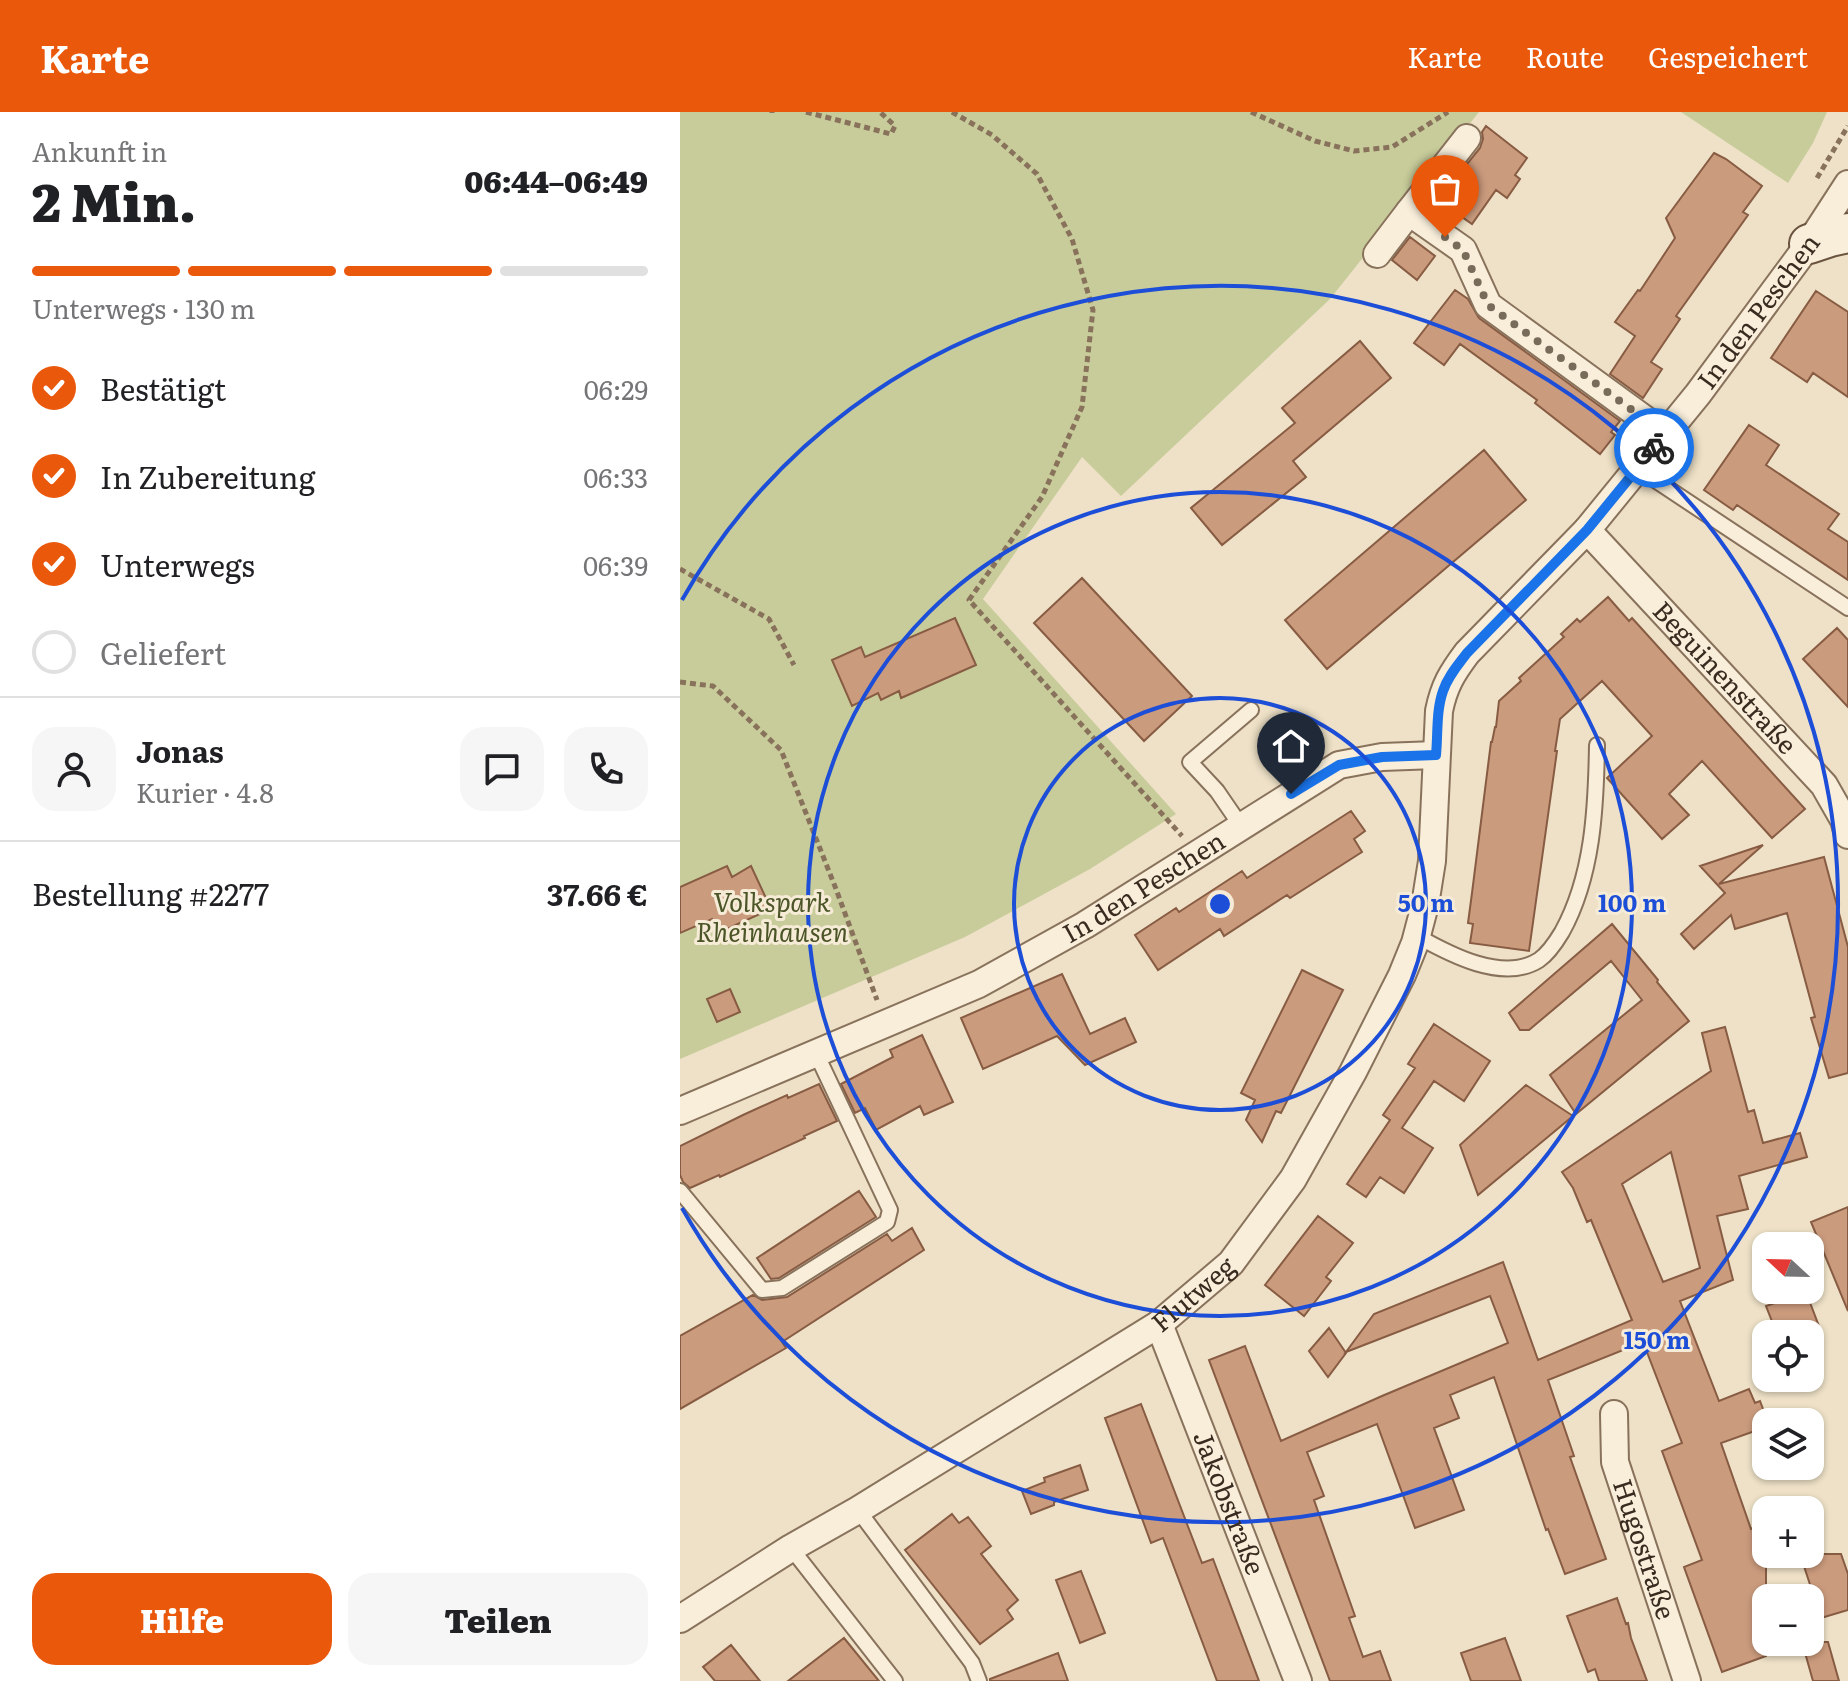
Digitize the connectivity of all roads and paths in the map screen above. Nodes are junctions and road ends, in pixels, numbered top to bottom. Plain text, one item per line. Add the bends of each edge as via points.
1 (806, 112) edge
2 (880, 112) edge
3 (952, 112) edge
4 (1251, 112) edge
5 (1448, 112) edge
6 (1467, 138) dead end
7 (1848, 184) edge
8 (1409, 212) junction
9 (1848, 233) edge
10 (1809, 244) junction
11 (1377, 254) dead end
12 (1665, 434) junction
13 (1637, 468) junction
14 (1587, 530) junction
15 (680, 569) edge
16 (1848, 608) edge
17 (794, 665) dead end
18 (680, 682) edge
19 (1251, 710) dead end
20 (1597, 745) dead end
21 (1436, 755) junction
22 (1241, 826) junction
23 (1848, 835) edge
24 (1198, 854) junction
25 (1417, 936) junction
26 (885, 1024) junction
27 (816, 1053) junction
28 (680, 1111) edge
29 (680, 1191) edge
30 (1159, 1324) junction
31 (1614, 1414) dead end
32 (858, 1510) junction
33 (791, 1548) junction
34 (680, 1619) edge
35 (895, 1681) edge
36 (979, 1681) edge
37 (1298, 1681) edge
38 (1687, 1681) edge

1 - 2 path via 891,134 895,126
3 - 24 path via 992,135 1037,174 1072,239 1093,310 1082,407 1042,497 969,600
4 - 5 path via 1315,141 1354,151 1392,147
6 - 8 street
7 - 10 street, In den Peschen
8 - 11 street
8 - 12 street via 1463,250 1488,305
9 - 10 main road
10 - 12 street, In den Peschen
12 - 13 street, In den Peschen
13 - 14 street, In den Peschen
13 - 16 lane
14 - 21 street, In den Peschen via 1452,673 1439,711
14 - 23 street, Beguinenstraße via 1824,785
15 - 17 path via 769,619
18 - 26 path via 713,686 781,750
19 - 22 lane via 1190,762
20 - 25 lane via 1586,865 1571,914 1553,947 1538,961 1518,968 1488,967
21 - 22 street, In den Peschen via 1339,765
21 - 25 street, Flutweg via 1432,861
22 - 24 street, In den Peschen
24 - 26 street, In den Peschen via 979,984
25 - 30 street, Flutweg via 1353,1072 1293,1179 1231,1263
26 - 27 street, In den Peschen
27 - 28 street, In den Peschen
27 - 29 lane via 890,1210 887,1222 782,1288 762,1290
30 - 32 street, Flutweg
30 - 37 street, Jakobstraße
31 - 38 street, Hugostraße via 1615,1462
32 - 33 street, Flutweg
32 - 36 lane via 972,1663
33 - 34 street, Flutweg
33 - 35 lane

